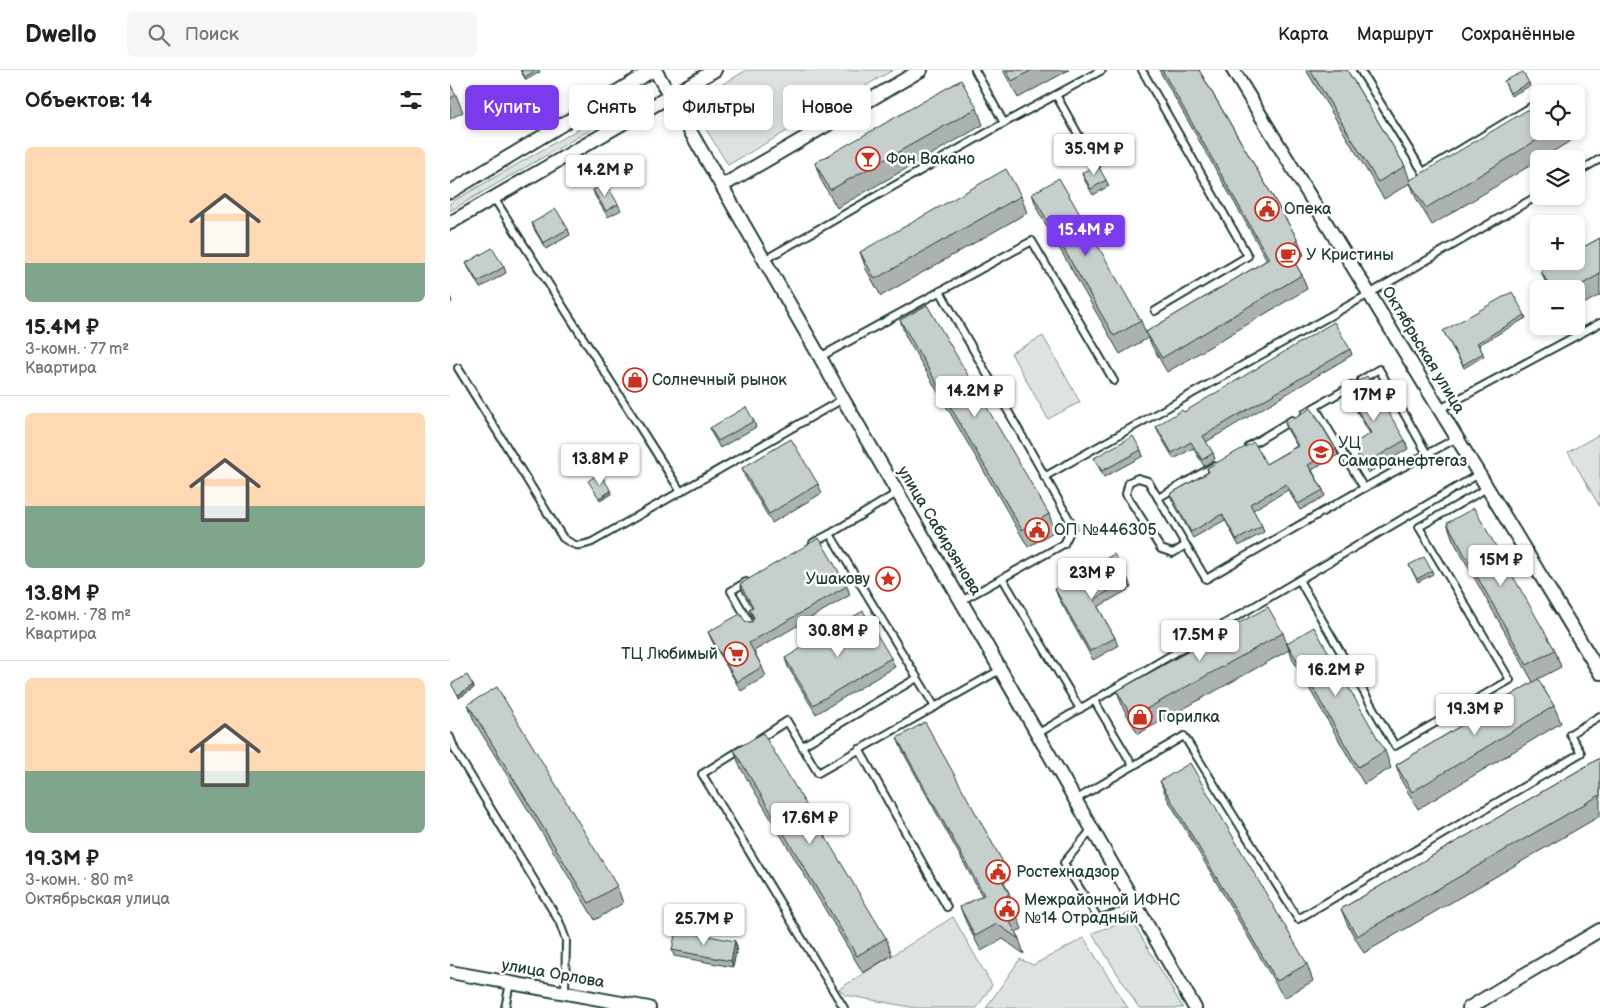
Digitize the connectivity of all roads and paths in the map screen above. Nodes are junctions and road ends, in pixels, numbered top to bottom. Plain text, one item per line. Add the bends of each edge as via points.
1 (654, 70) edge
2 (715, 70) edge
3 (921, 70) edge
4 (974, 70) edge
5 (1102, 70) edge
6 (1142, 70) edge
7 (1233, 70) edge
8 (1360, 70) edge
9 (689, 85) edge
10 (664, 86) edge
11 (1056, 95) junction
12 (664, 99) edge
13 (1530, 107) edge
14 (1004, 123) junction
15 (690, 130) edge
16 (1600, 159) edge
17 (1096, 166) edge
18 (1585, 168) edge
19 (722, 186) junction
20 (450, 192) edge
21 (494, 198) junction
22 (1530, 200) edge
23 (450, 223) edge
24 (764, 260) junction
25 (940, 291) junction
26 (1369, 294) junction
27 (1155, 311) dead end
28 (1600, 323) edge
29 (820, 357) junction
30 (458, 368) dead end
31 (1114, 381) dead end
32 (843, 399) junction
33 (1315, 407) junction
34 (1440, 409) junction
35 (1457, 438) junction
36 (1241, 450) edge
37 (1427, 454) junction
38 (1224, 460) edge
39 (1479, 474) junction
40 (1044, 477) junction
41 (1364, 488) junction
42 (1487, 488) junction
43 (681, 492) junction
44 (897, 493) junction
45 (1158, 498) junction
46 (830, 534) junction
47 (1186, 545) junction
48 (805, 548) edge
49 (756, 577) edge
50 (1004, 579) junction
51 (1299, 580) junction
52 (961, 601) junction
53 (752, 627) edge
54 (1000, 670) junction
55 (1600, 673) edge
56 (917, 678) junction
57 (1094, 700) junction
58 (935, 707) junction
59 (1080, 709) junction
60 (1600, 716) edge
61 (1037, 734) junction
62 (450, 737) edge
63 (753, 742) edge
64 (802, 746) junction
65 (745, 748) edge
66 (859, 750) junction
67 (1132, 766) junction
68 (1075, 800) junction
69 (1092, 829) junction
70 (948, 907) dead end
71 (1138, 908) junction
72 (1600, 930) edge
73 (450, 972) edge
74 (510, 983) junction
75 (565, 993) junction
76 (505, 1008) edge
77 (649, 1008) edge
78 (844, 1008) edge
79 (1195, 1008) edge
80 (1469, 1008) edge

1 - 10 street, улица Сабирзянова
1 - 20 street
2 - 9 street
3 - 19 street
4 - 14 lane
5 - 11 lane
6 - 27 lane via 1248,256
7 - 26 street, Октябрьская улица
8 - 13 lane via 1423,172
11 - 14 lane
11 - 17 lane
12 - 21 street
14 - 24 lane
15 - 19 street, улица Сабирзянова
16 - 18 lane
19 - 24 street, улица Сабирзянова
21 - 23 street
21 - 43 lane
22 - 26 lane
24 - 29 street, улица Сабирзянова
25 - 29 lane
25 - 31 lane via 1032,241
25 - 40 lane
26 - 34 street, Октябрьская улица
26 - 40 lane
28 - 34 lane
29 - 32 street, улица Сабирзянова
30 - 43 lane via 563,538 572,545 592,542
32 - 43 lane
32 - 44 street, улица Сабирзянова
33 - 36 lane
33 - 37 lane via 1379,369
33 - 41 lane
34 - 35 street, Октябрьская улица
35 - 37 lane
35 - 39 street, Октябрьская улица
37 - 41 lane
38 - 45 lane
39 - 42 street, Октябрьская улица
39 - 51 lane
40 - 50 lane via 1073,526 1064,544
41 - 47 lane via 1206,579
42 - 51 lane via 1419,527 1510,680 1395,746
42 - 55 street, Октябрьская улица
44 - 46 lane
44 - 52 street, улица Сабирзянова
45 - 47 lane
45 - 47 lane via 1148,482 1138,478 1129,482 1126,494 1161,549 1172,553
46 - 48 lane
46 - 56 lane
49 - 53 lane via 731,591
50 - 52 lane
50 - 59 lane
51 - 57 lane
52 - 54 street, улица Сабирзянова
54 - 58 lane
54 - 61 street, улица Сабирзянова
56 - 58 lane
56 - 64 lane
57 - 59 lane
57 - 67 lane
58 - 66 lane
59 - 61 lane
60 - 67 lane via 1570,734 1581,753 1298,919 1184,736
61 - 68 street, улица Сабирзянова
62 - 75 lane via 559,921 566,940
63 - 64 lane via 787,721
64 - 66 lane via 818,773
65 - 78 lane via 702,774
66 - 70 lane
67 - 68 lane
68 - 69 street, улица Сабирзянова
69 - 71 street, улица Сабирзянова
69 - 71 lane via 1064,864 1098,918
71 - 79 street, улица Сабирзянова
72 - 80 street
73 - 74 street, улица Орлова
74 - 75 street, улица Орлова
74 - 76 lane
75 - 77 street, улица Орлова

